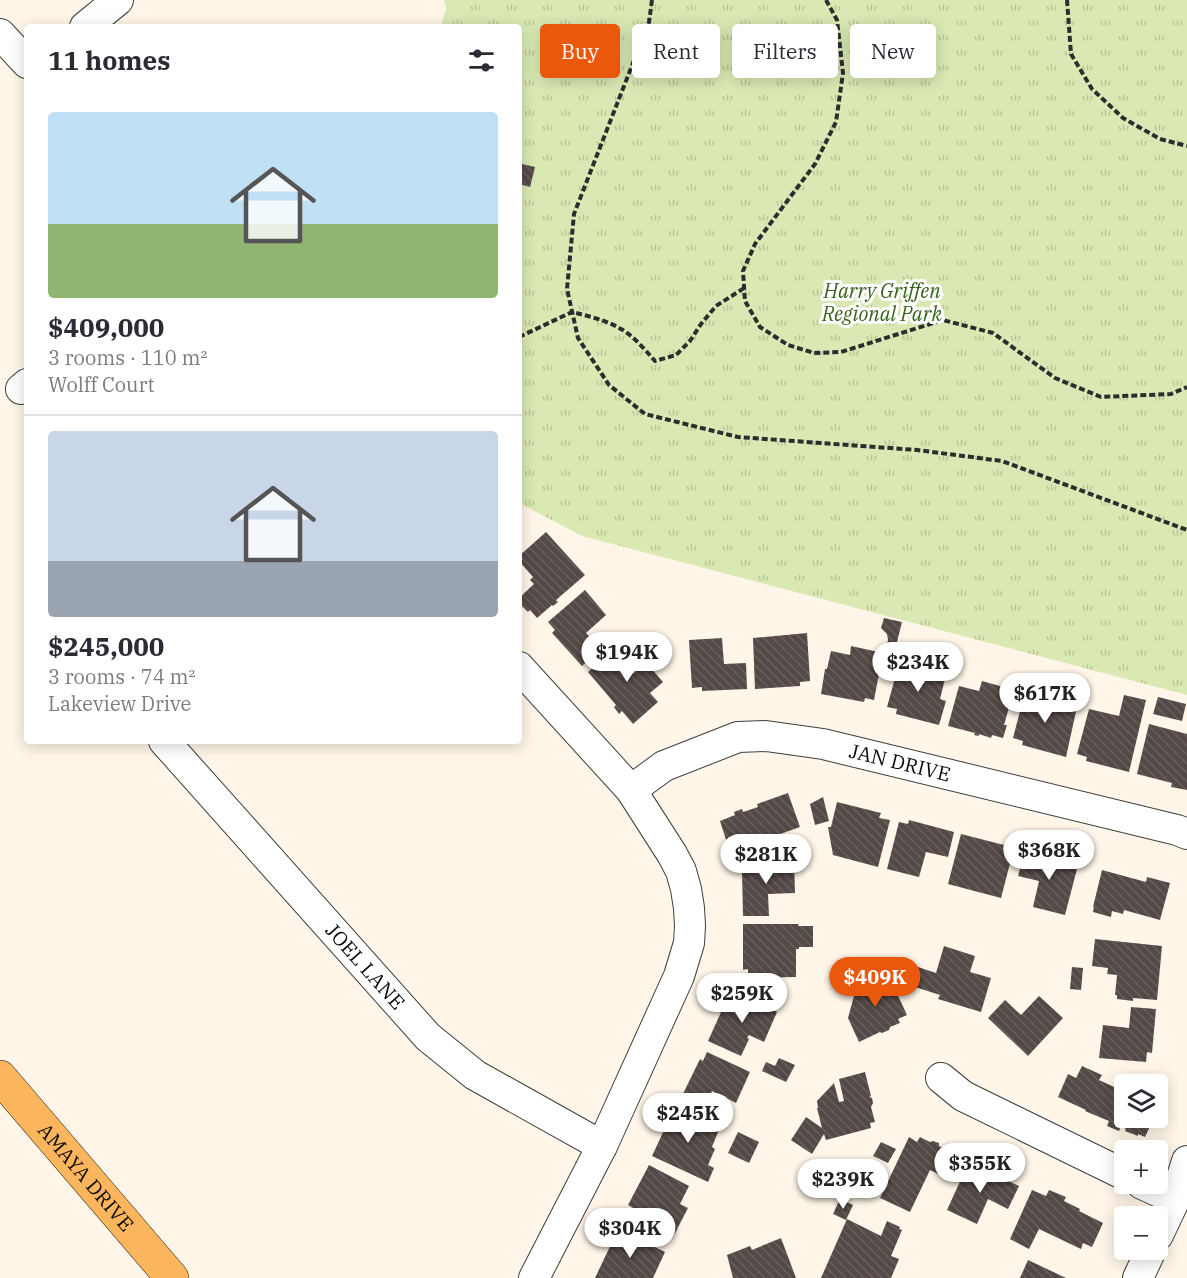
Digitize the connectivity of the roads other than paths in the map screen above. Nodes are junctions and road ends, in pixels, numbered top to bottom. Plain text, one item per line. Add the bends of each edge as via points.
1 (118, 0) edge
2 (90, 24) edge
3 (0, 34) edge
4 (24, 60) edge
5 (522, 670) edge
6 (167, 744) edge
7 (631, 790) junction
8 (1182, 832) edge
9 (0, 1077) edge
10 (941, 1078) dead end
11 (602, 1146) junction
12 (1187, 1161) edge
13 (1114, 1170) edge
14 (1164, 1194) edge
15 (1175, 1199) junction
16 (1168, 1214) edge
17 (1146, 1260) edge
18 (172, 1278) edge
19 (534, 1278) edge
20 (1138, 1278) edge

1 - 2 street
3 - 4 street
5 - 7 street
6 - 11 street, JOEL LANE via 428,1037 475,1075
7 - 8 street, JAN DRIVE via 664,766 738,737 766,736 823,744
7 - 11 street via 681,871 689,908 689,935 679,976
9 - 18 main road, AMAYA DRIVE
10 - 13 street via 963,1096
11 - 19 street
12 - 15 street
14 - 15 street
15 - 16 street
17 - 20 street

